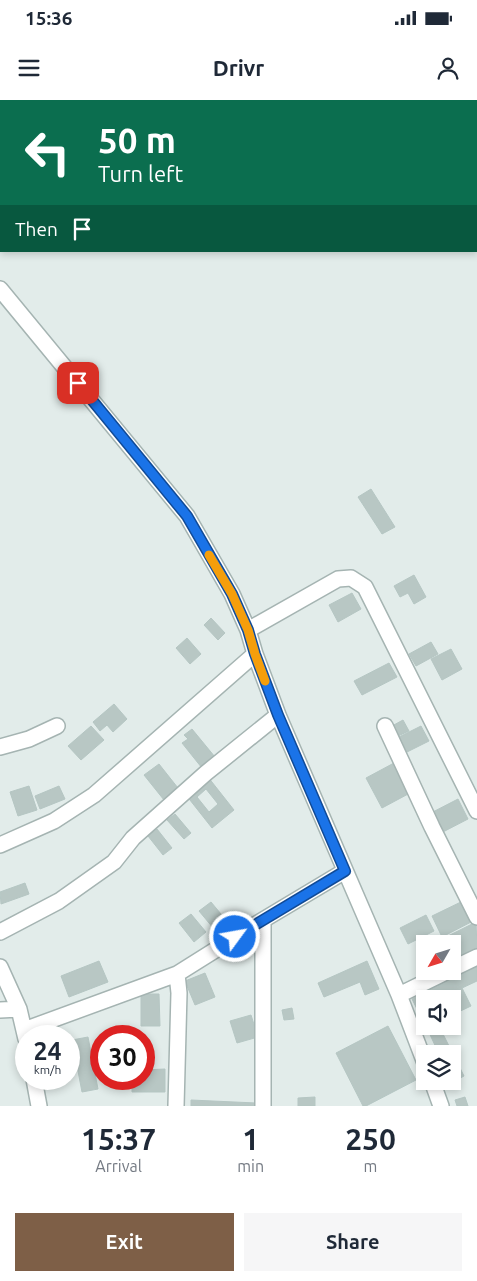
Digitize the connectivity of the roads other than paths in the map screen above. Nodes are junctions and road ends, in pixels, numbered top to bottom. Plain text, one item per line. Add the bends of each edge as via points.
1 (0, 289) edge
2 (248, 630) junction
3 (255, 654) junction
4 (278, 715) junction
5 (57, 726) dead end
6 (385, 726) dead end
7 (0, 747) edge
8 (477, 811) edge
9 (0, 845) edge
10 (345, 871) junction
11 (477, 916) edge
12 (263, 920) junction
13 (0, 932) edge
14 (477, 957) edge
15 (461, 965) edge
16 (0, 967) edge
17 (177, 974) junction
18 (430, 980) edge
19 (399, 995) junction
20 (18, 1009) junction
21 (0, 1010) edge
22 (22, 1025) edge
23 (50, 1025) edge
24 (418, 1045) edge
25 (36, 1090) edge
26 (435, 1090) edge
27 (39, 1106) edge
28 (176, 1106) edge
29 (264, 1106) edge
30 (441, 1106) edge

1 - 2 street via 187,516 232,594
2 - 3 street
2 - 8 street via 338,579 351,578 365,588
3 - 4 street
3 - 9 street via 94,795 54,821
4 - 10 street
4 - 13 street via 133,838 114,862 59,901
5 - 7 street via 29,739
6 - 11 street
10 - 12 street
10 - 19 street
12 - 17 street
12 - 29 street
14 - 15 street
16 - 20 street
17 - 23 street
17 - 28 street
18 - 19 street
19 - 24 street
20 - 21 street
20 - 22 street
25 - 27 street
26 - 30 street

